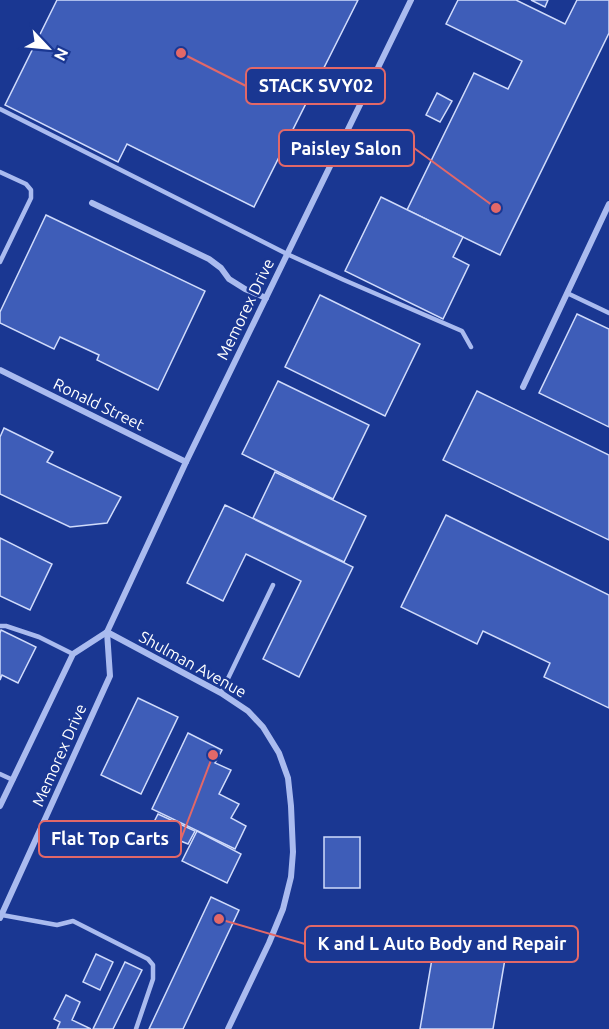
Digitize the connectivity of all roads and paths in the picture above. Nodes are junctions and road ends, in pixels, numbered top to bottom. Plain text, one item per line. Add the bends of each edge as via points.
1 (411, 0) edge
2 (0, 109) edge
3 (0, 172) edge
4 (92, 202) dead end
5 (609, 204) edge
6 (287, 255) junction
7 (0, 261) edge
8 (567, 293) junction
9 (266, 298) junction
10 (609, 313) edge
11 (471, 347) dead end
12 (0, 370) edge
13 (523, 387) dead end
14 (186, 462) junction
15 (273, 585) dead end
16 (0, 626) edge
17 (107, 632) junction
18 (73, 654) junction
19 (221, 693) junction
20 (0, 774) edge
21 (13, 780) junction
22 (0, 806) edge
23 (1, 915) edge
24 (136, 1029) edge
25 (228, 1029) edge

1 - 6 street, Memorex Drive
2 - 6 lane
3 - 7 lane via 31,190 31,198
4 - 9 street via 209,259 229,279
5 - 8 street
6 - 9 street, Memorex Drive
6 - 11 lane via 462,331
8 - 10 lane
8 - 13 street
9 - 14 street, Memorex Drive
12 - 14 street, Ronald Street
14 - 17 street, Memorex Drive
15 - 19 lane
16 - 18 lane via 39,637
17 - 18 street
17 - 19 street, Shulman Avenue
17 - 23 street, Memorex Drive via 110,676
18 - 21 street, Memorex Drive
19 - 25 street, Shulman Avenue via 248,711 279,753 288,778 292,852 283,909
20 - 21 lane
21 - 22 street, Memorex Drive
23 - 24 lane via 57,925 73,921 148,959 153,965 153,979

